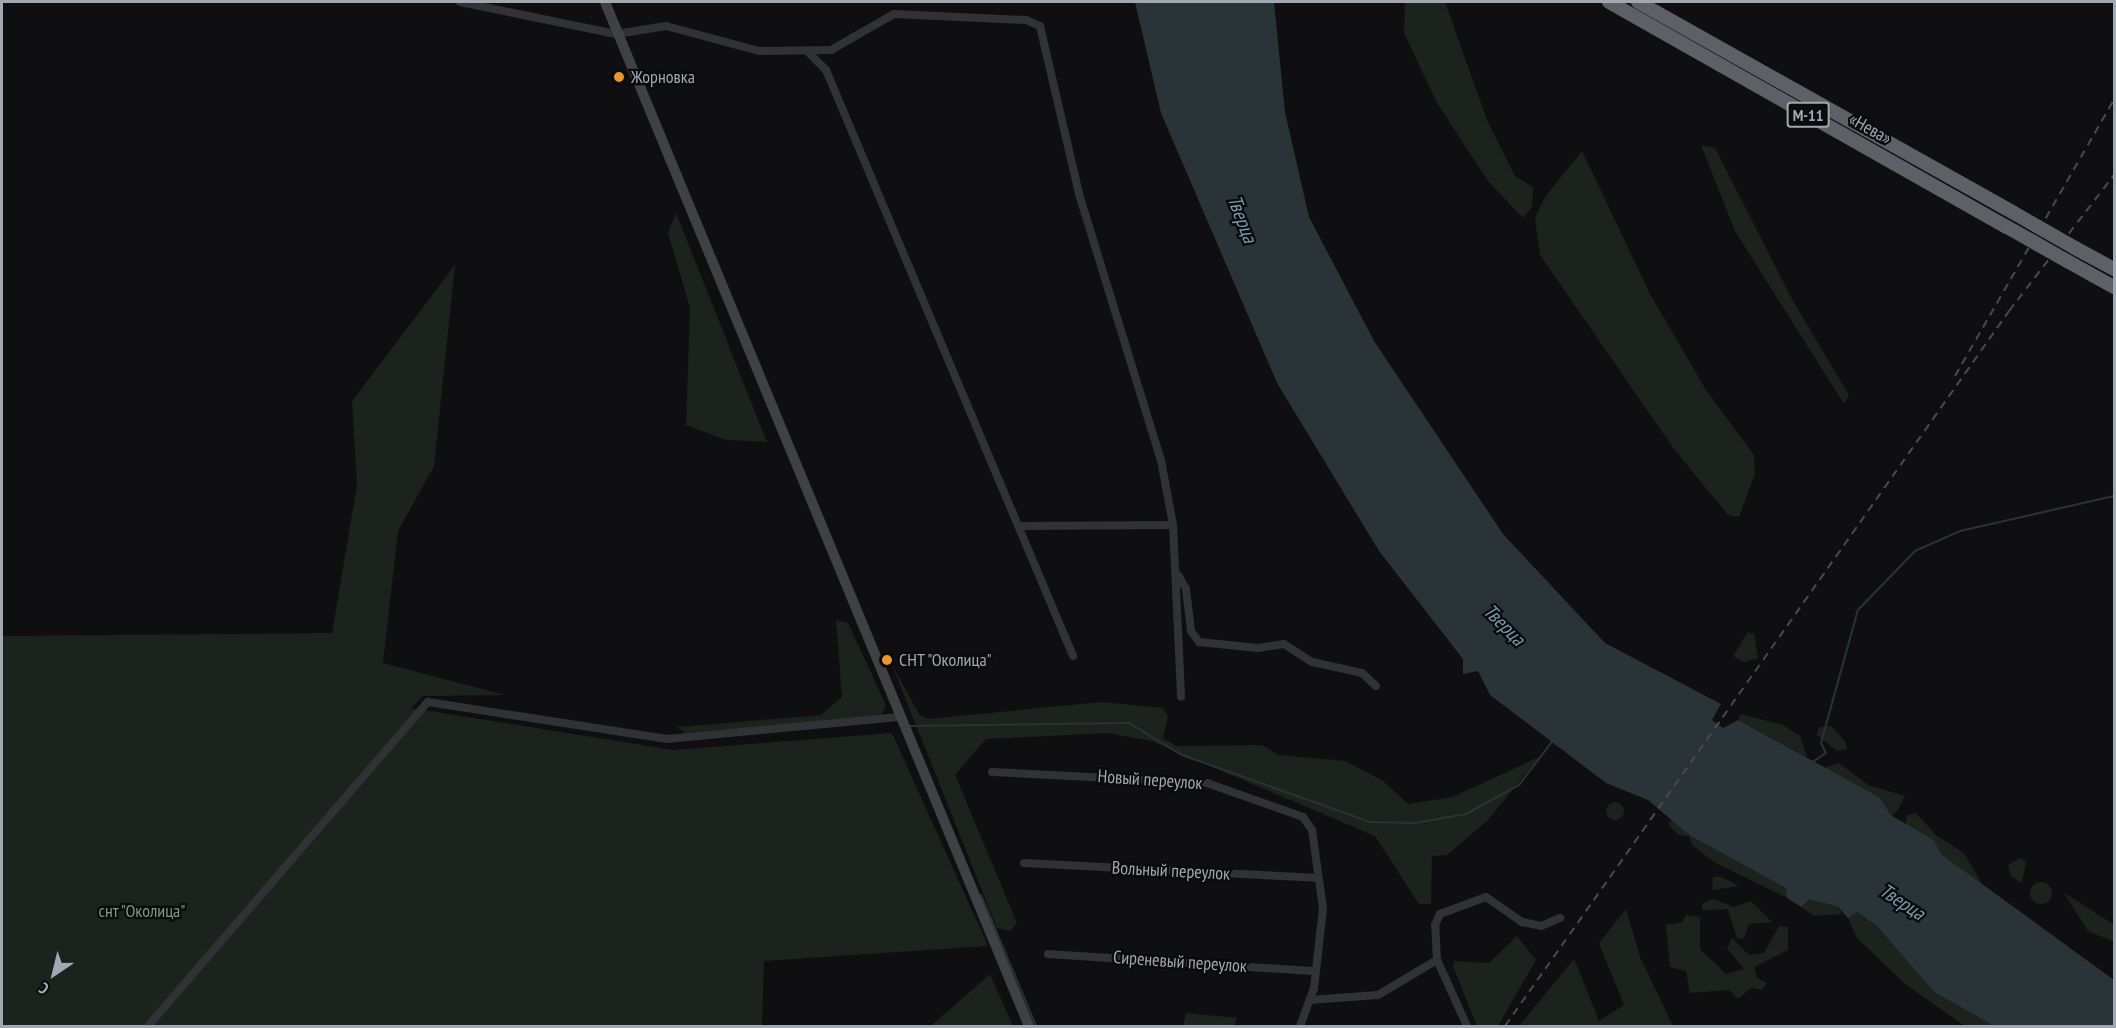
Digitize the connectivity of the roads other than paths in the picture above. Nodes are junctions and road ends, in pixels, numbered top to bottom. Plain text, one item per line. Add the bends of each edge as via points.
1 (460, 2) edge
2 (606, 2) edge
3 (1609, 2) edge
4 (1638, 2) edge
5 (616, 34) junction
6 (807, 51) junction
7 (2115, 269) edge
8 (2115, 287) edge
9 (1173, 525) junction
10 (1022, 526) junction
11 (1176, 571) junction
12 (1073, 656) dead end
13 (1376, 686) dead end
14 (1181, 697) dead end
15 (899, 717) junction
16 (992, 772) dead end
17 (1024, 863) dead end
18 (1318, 878) junction
19 (1560, 918) dead end
20 (1048, 954) dead end
21 (1437, 960) junction
22 (1312, 971) junction
23 (1310, 1000) junction
24 (147, 1026) edge
25 (1029, 1026) edge
26 (1300, 1026) edge
27 (1467, 1026) edge

1 - 5 street
2 - 5 main road
3 - 8 highway, «Нева» / М-11, bridge
4 - 7 highway, «Нева» / М-11, bridge
5 - 6 street via 666,26 731,46
5 - 15 main road
6 - 9 street via 831,50 894,14 1026,20 1040,26 1067,148 1161,460
6 - 10 street via 826,70 914,288 954,364 984,448
9 - 10 street
9 - 11 street
10 - 12 street
11 - 13 street via 1186,589 1191,631 1199,642 1251,648 1284,644 1312,662 1362,674
11 - 14 street
15 - 24 street via 667,739 428,702
15 - 25 main road
16 - 18 street, Новый переулок via 1207,783 1303,817 1312,830
17 - 18 street, Вольный переулок
18 - 22 street via 1323,908
19 - 21 street via 1541,926 1522,922 1486,897 1451,906 1435,925
20 - 22 street, Сиреневый переулок
21 - 23 street via 1378,995
21 - 27 street
22 - 23 street
23 - 26 street

